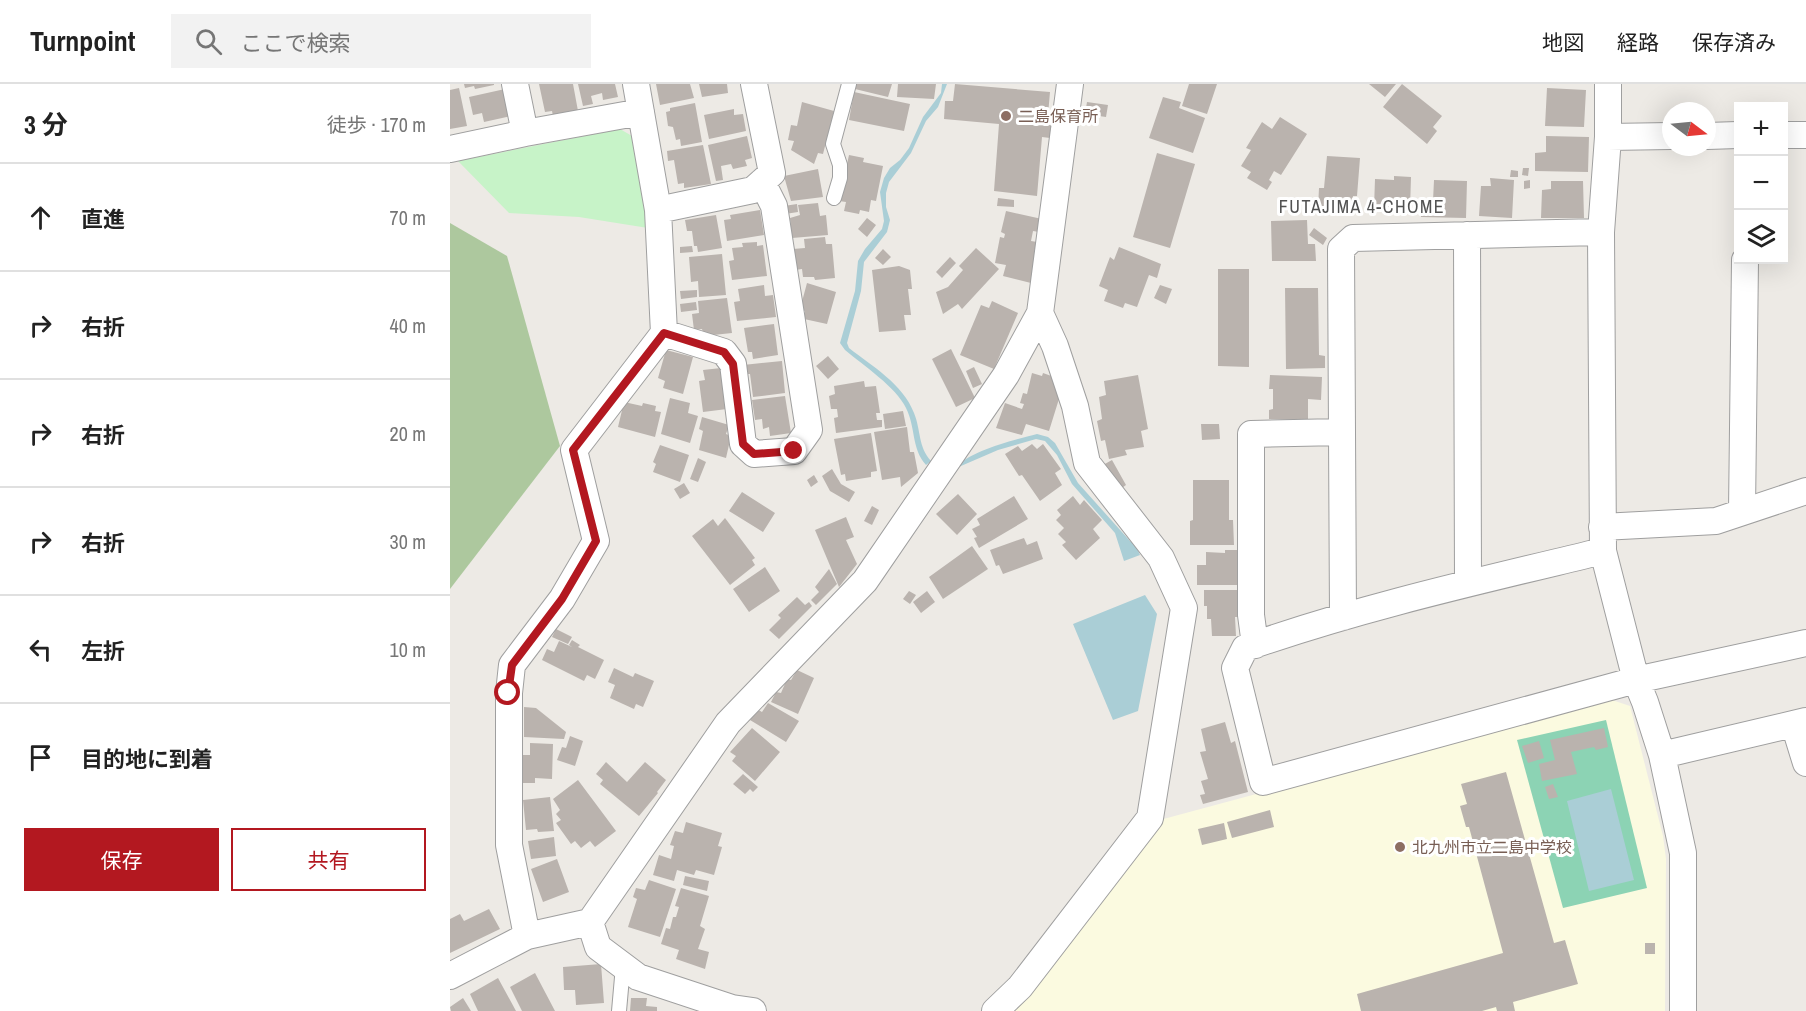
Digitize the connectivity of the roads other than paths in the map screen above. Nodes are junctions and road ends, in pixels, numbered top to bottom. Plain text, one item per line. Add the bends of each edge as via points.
1 (515, 84) edge
2 (636, 84) edge
3 (754, 84) edge
4 (849, 84) edge
5 (1070, 84) edge
6 (1608, 84) edge
7 (641, 112) junction
8 (525, 133) junction
9 (1734, 135) edge
10 (1788, 135) edge
11 (1806, 135) edge
12 (1662, 136) edge
13 (1716, 136) edge
14 (1608, 137) junction
15 (450, 150) edge
16 (762, 182) junction
17 (834, 198) dead end
18 (658, 210) junction
19 (1601, 232) junction
20 (1467, 235) junction
21 (1745, 264) edge
22 (1041, 313) junction
23 (664, 333) junction
24 (1342, 432) junction
25 (1806, 491) edge
26 (1742, 512) junction
27 (1602, 539) junction
28 (1468, 583) junction
29 (1343, 617) junction
30 (1806, 643) edge
31 (1255, 645) junction
32 (1636, 680) junction
33 (1800, 722) edge
34 (1662, 755) junction
35 (1806, 763) edge
36 (590, 922) junction
37 (526, 936) junction
38 (623, 966) junction
39 (450, 976) edge
40 (619, 1011) edge
41 (753, 1011) edge
42 (995, 1011) edge
43 (1683, 1011) edge

1 - 8 street
2 - 7 street
3 - 16 street via 772,172
4 - 17 lane via 833,144 840,165
5 - 22 street
6 - 14 street
7 - 8 street
7 - 18 street
8 - 15 street
9 - 13 street
10 - 11 street
12 - 14 street
14 - 19 street
16 - 18 street via 753,190
16 - 23 street via 774,206 809,430 794,451 754,454 743,444 733,364 724,352
18 - 23 street
19 - 20 street
19 - 27 street
20 - 24 street via 1353,238 1341,249
20 - 28 street
21 - 26 street
22 - 36 street via 1006,375 865,581 728,723
22 - 42 street via 1075,406 1087,463 1161,558 1184,608 1150,818 1020,987
23 - 37 street via 573,450 596,541 562,599 512,665 508,693 509,845
24 - 29 street
24 - 31 street via 1251,434 1251,615
25 - 26 street
26 - 27 street via 1716,521
27 - 28 street
27 - 32 street
28 - 29 street
29 - 31 street
30 - 32 street
31 - 32 street via 1245,648 1235,668 1263,782
32 - 34 street
33 - 34 street
33 - 35 street
34 - 43 street via 1683,853
36 - 37 street
36 - 38 street via 598,947
37 - 39 street
38 - 40 lane
38 - 41 street via 638,977 732,1008

